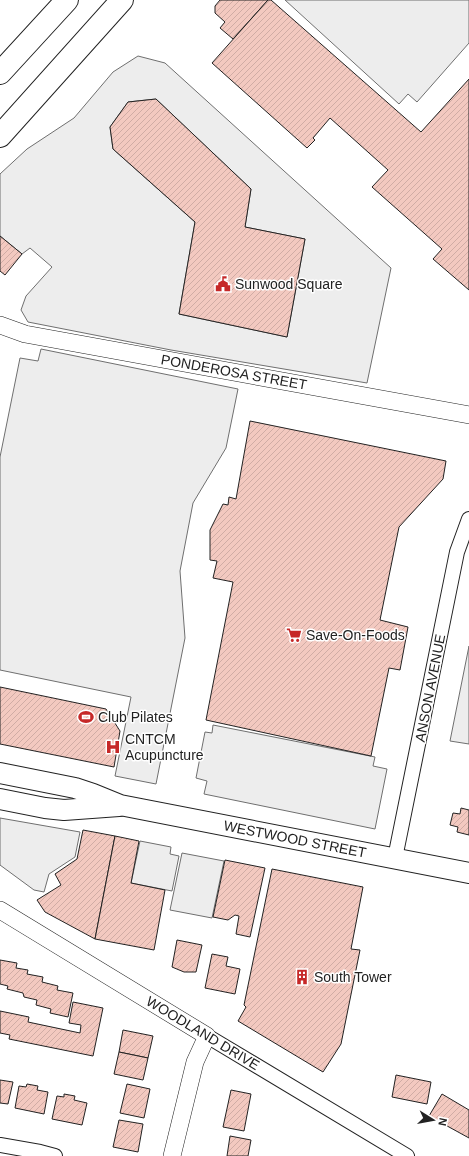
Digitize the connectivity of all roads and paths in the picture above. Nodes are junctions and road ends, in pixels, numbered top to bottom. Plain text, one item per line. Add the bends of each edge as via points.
1 (67, 0) edge
2 (122, 0) edge
3 (0, 73) edge
4 (0, 136) edge
5 (1, 329) edge
6 (469, 415) edge
7 (469, 519) edge
8 (0, 773) edge
9 (0, 799) edge
10 (120, 806) junction
11 (396, 858) junction
12 (469, 873) edge
13 (0, 910) edge
14 (207, 1036) junction
15 (0, 1145) edge
16 (55, 1156) edge
17 (172, 1156) edge
18 (407, 1156) edge

1 - 3 main road
2 - 4 main road
5 - 6 street, PONDEROSA STREET
7 - 11 street, ANSON AVENUE via 457,552
8 - 10 main road, WESTWOOD STREET via 75,788
9 - 10 main road, WESTWOOD STREET via 64,810
10 - 11 main road, WESTWOOD STREET
11 - 12 main road, WESTWOOD STREET
13 - 14 street, WOODLAND DRIVE
14 - 17 street via 195,1062
14 - 18 street, WOODLAND DRIVE
15 - 16 street

